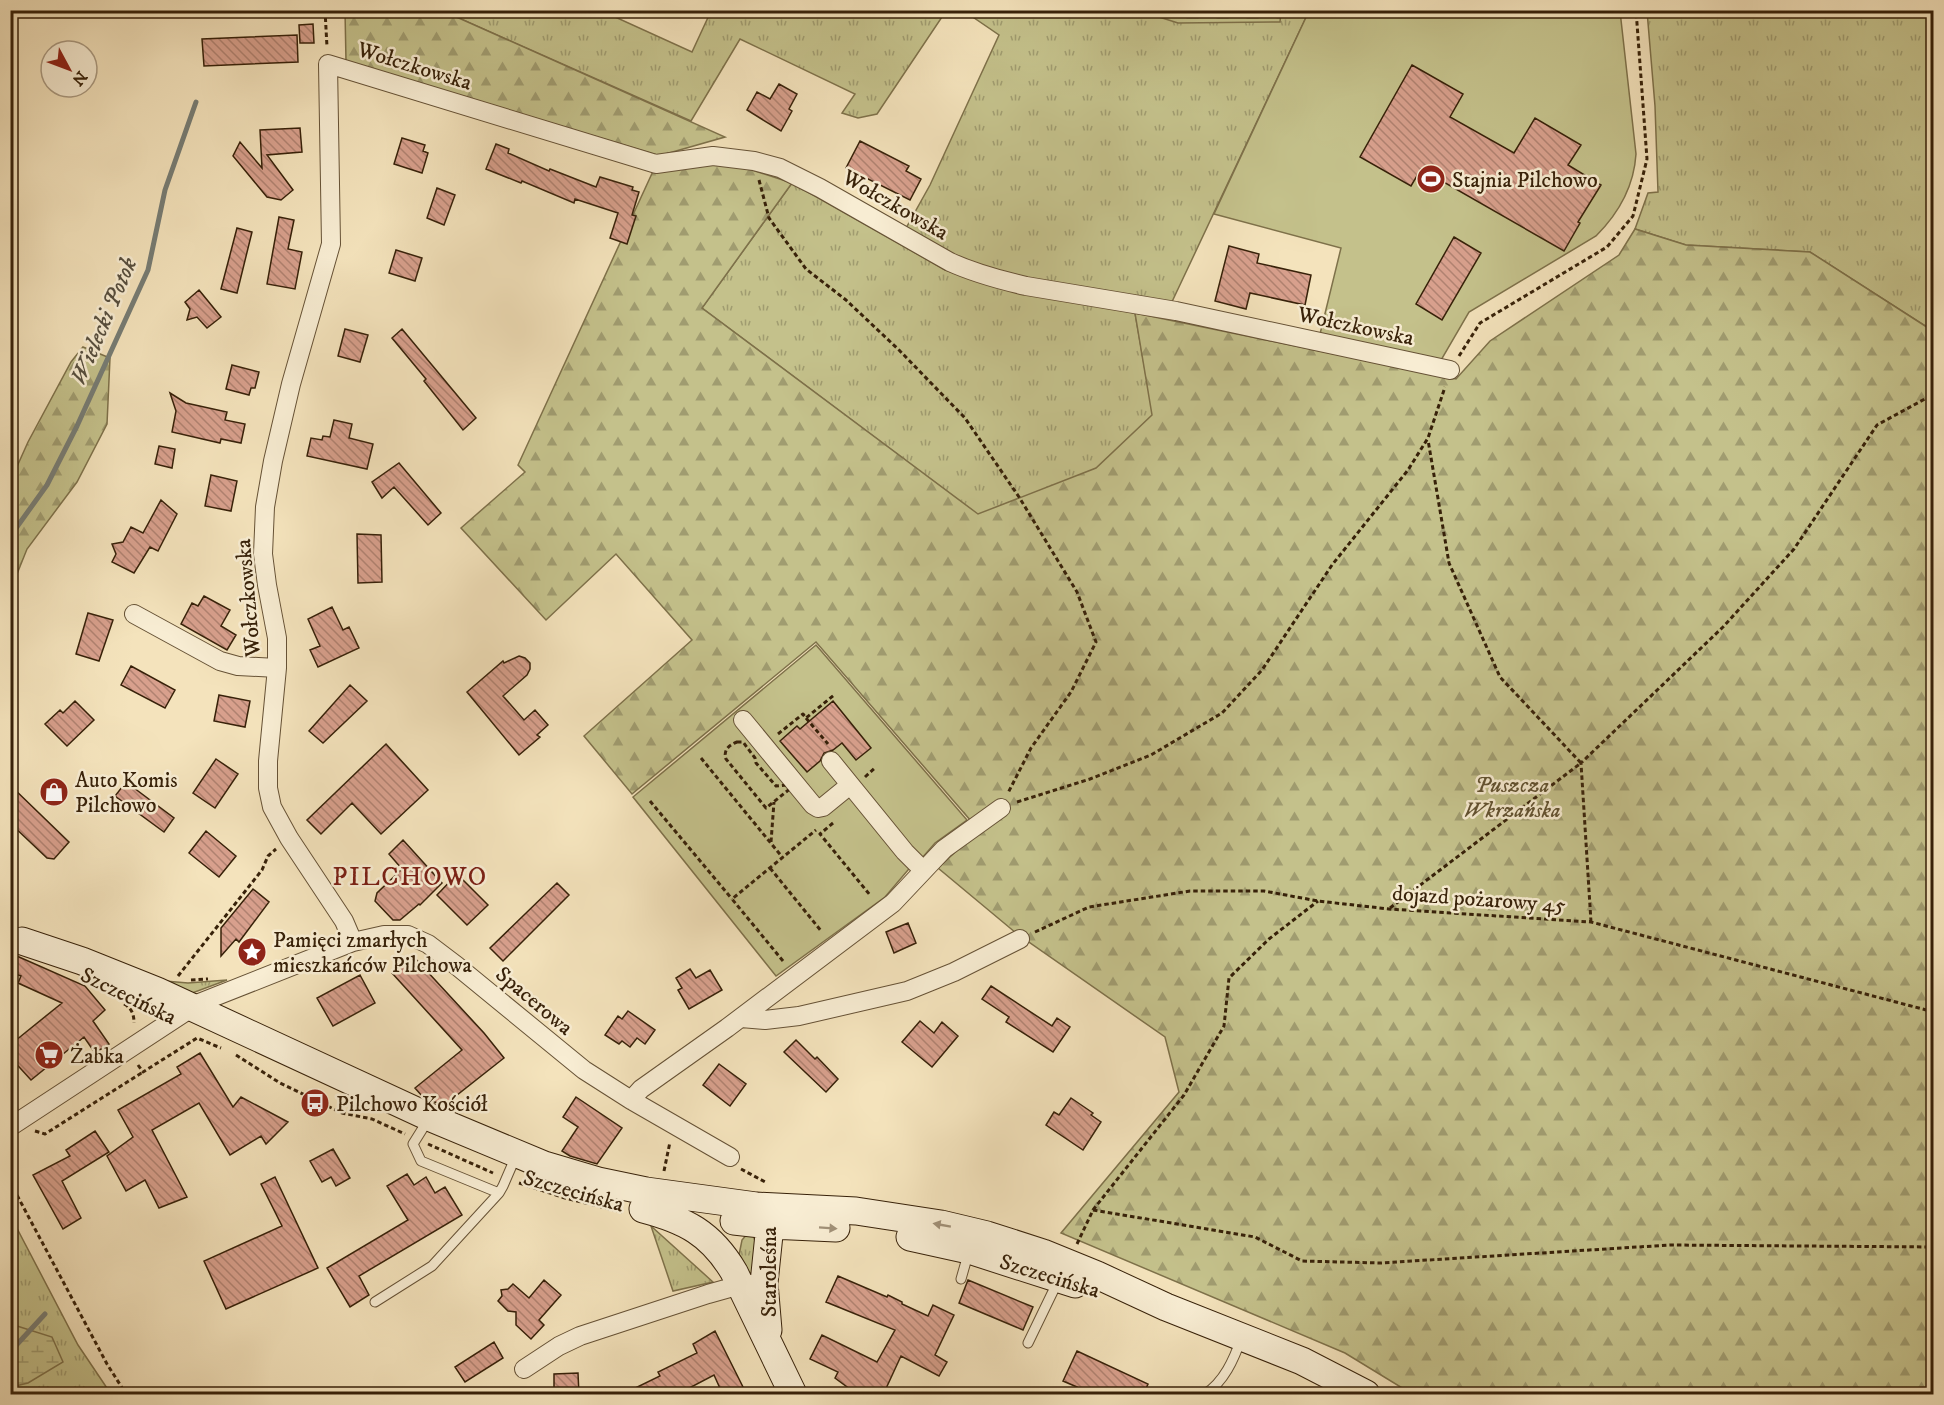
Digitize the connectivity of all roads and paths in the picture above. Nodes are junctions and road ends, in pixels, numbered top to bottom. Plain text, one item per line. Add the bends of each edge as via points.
1 (325, 10) edge
2 (1636, 10) edge
3 (328, 64) junction
4 (754, 161) junction
5 (1450, 370) junction
6 (1934, 394) edge
7 (1428, 438) junction
8 (134, 614) dead end
9 (277, 668) junction
10 (834, 695) dead end
11 (743, 720) dead end
12 (764, 746) junction
13 (701, 758) dead end
14 (831, 762) dead end
15 (1581, 764) junction
16 (796, 784) junction
17 (850, 785) junction
18 (862, 799) junction
19 (650, 801) dead end
20 (774, 802) junction
21 (1001, 808) junction
22 (816, 830) dead end
23 (289, 838) junction
24 (771, 843) junction
25 (783, 858) junction
26 (770, 868) junction
27 (923, 870) junction
28 (870, 895) dead end
29 (732, 899) junction
30 (1318, 901) junction
31 (1389, 909) junction
32 (1591, 922) junction
33 (822, 932) dead end
34 (16, 938) edge
35 (1020, 939) joint
36 (353, 942) junction
37 (783, 961) dead end
38 (175, 980) dead end
39 (118, 1000) dead end
40 (1934, 1012) edge
41 (184, 1013) junction
42 (741, 1018) junction
43 (134, 1028) dead end
44 (226, 1050) dead end
45 (134, 1059) dead end
46 (143, 1072) junction
47 (630, 1100) junction
48 (673, 1125) junction
49 (10, 1127) edge
50 (31, 1130) dead end
51 (730, 1157) joint
52 (664, 1172) dead end
53 (508, 1173) junction
54 (10, 1182) edge
55 (643, 1209) junction
56 (760, 1209) junction
57 (1093, 1210) junction
58 (972, 1241) junction
59 (1934, 1247) edge
60 (1063, 1270) junction
61 (961, 1279) dead end
62 (746, 1280) junction
63 (375, 1302) dead end
64 (1242, 1336) junction
65 (1028, 1343) dead end
66 (524, 1369) dead end
67 (126, 1395) edge
68 (793, 1395) edge
69 (1205, 1395) edge
70 (1366, 1395) edge

1 - 3 path, Wołczkowska
2 - 5 path via 1647,159 1633,216 1607,247 1480,323
3 - 4 street, Wołczkowska via 656,164 713,156
3 - 9 street, Wołczkowska via 331,244 291,384 265,507 263,554 277,638
4 - 5 street, Wołczkowska via 780,168 950,262 993,278 1176,311
4 - 21 path via 769,218 806,269 846,300 965,418 1019,496 1077,592 1096,642 1071,692 1031,748
5 - 7 path
6 - 15 path via 1878,425 1794,549 1723,627
7 - 15 path via 1449,563 1500,677
7 - 21 path via 1408,470 1332,565 1262,670 1222,713 1151,755
8 - 9 street, Wołczkowska via 220,661
9 - 23 street, Wołczkowska via 268,788 272,807
10 - 12 path
11 - 12 street
12 - 16 street
13 - 24 path
14 - 17 street
15 - 31 path
15 - 32 path
16 - 17 street via 818,808
16 - 20 path
16 - 20 path via 776,786 743,742 727,747 726,759 766,808
17 - 18 street
18 - 27 street
18 - 28 path via 820,834
19 - 29 path
20 - 24 path
21 - 27 street via 944,849
22 - 25 path
23 - 36 street, Wołczkowska via 345,921
23 - 38 path via 268,856 262,870
24 - 25 path
25 - 26 path
26 - 29 path
26 - 33 path
27 - 42 street via 893,903
29 - 37 path
30 - 31 path, dojazd pożarowy 45
30 - 35 path, dojazd pożarowy 45 via 1264,891 1190,891 1089,907
30 - 57 path via 1269,939 1229,978 1224,1026 1184,1095
31 - 32 path, dojazd pożarowy 45
32 - 40 path, dojazd pożarowy 45
34 - 41 main road, Szczecińska via 109,972
35 - 42 street via 907,991 798,1016
36 - 41 street, Spacerowa via 237,987
36 - 47 street, Spacerowa via 384,935 419,939 584,1070
39 - 43 path via 129,1007
41 - 49 street, Spacerowa
41 - 53 main road, Szczecińska via 425,1125
42 - 47 street
44 - 46 path via 197,1038
45 - 46 path
46 - 50 path via 45,1134
47 - 48 street, Spacerowa
48 - 51 street, Spacerowa
48 - 52 path
51 - 56 path
53 - 55 main road, Szczecińska
53 - 56 main road, Szczecińska via 571,1174
53 - 63 lane via 432,1266
54 - 67 path
55 - 56 main road, Szczecińska
55 - 62 main road, Staroleśna via 695,1229
56 - 58 main road, Szczecińska via 841,1229
56 - 62 main road, Staroleśna
56 - 62 main road, Staroleśna via 732,1245
57 - 59 path via 1255,1237 1302,1260 1380,1263 1670,1245
57 - 60 path
58 - 60 main road, Szczecińska
58 - 61 lane
60 - 64 main road, Szczecińska via 1091,1289 1166,1307
60 - 65 lane
62 - 66 street via 580,1336
62 - 68 main road, Staroleśna
64 - 69 lane via 1224,1375
64 - 70 main road, Szczecińska via 1302,1361

